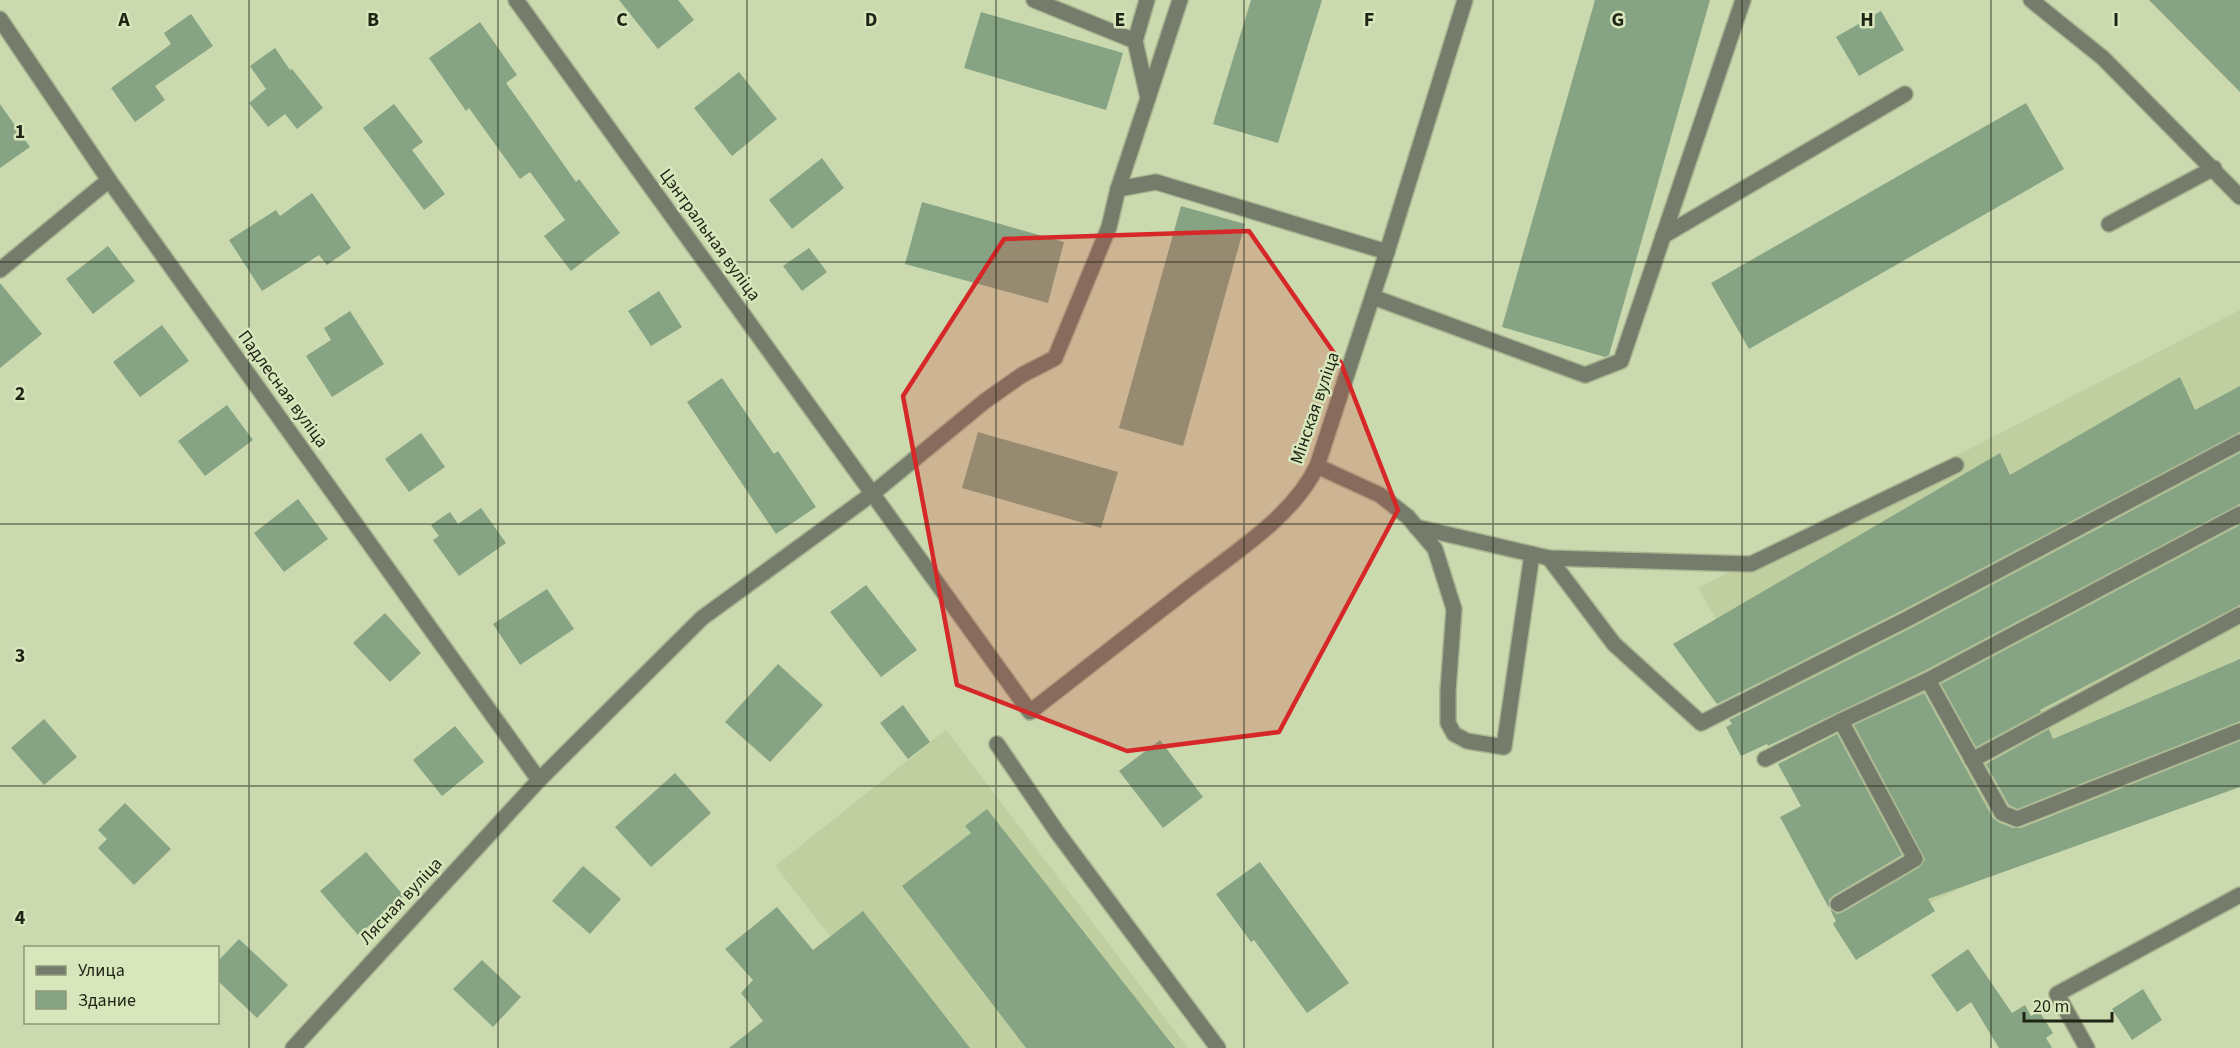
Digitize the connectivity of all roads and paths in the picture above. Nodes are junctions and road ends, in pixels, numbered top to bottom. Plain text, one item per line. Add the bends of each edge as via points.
1 (516, 0) edge
2 (1034, 0) edge
3 (1147, 0) edge
4 (1180, 0) edge
5 (1465, 0) edge
6 (1743, 0) edge
7 (2031, 0) edge
8 (0, 19) edge
9 (1135, 42) junction
10 (1905, 94) dead end
11 (1148, 98) junction
12 (2214, 168) junction
13 (109, 180) junction
14 (1118, 189) junction
15 (2240, 196) edge
16 (2109, 224) dead end
17 (1663, 236) junction
18 (1387, 252) junction
19 (0, 270) edge
20 (1372, 297) junction
21 (2240, 442) edge
22 (1956, 465) dead end
23 (1317, 466) junction
24 (872, 494) junction
25 (2240, 514) edge
26 (1416, 526) junction
27 (1532, 554) junction
28 (1549, 558) junction
29 (2240, 615) edge
30 (1928, 680) junction
31 (1030, 712) joint
32 (1841, 721) junction
33 (2240, 731) edge
34 (997, 744) dead end
35 (1765, 759) dead end
36 (1972, 760) junction
37 (539, 780) junction
38 (2240, 895) edge
39 (1838, 904) dead end
40 (293, 1048) edge
41 (1218, 1048) edge
42 (2088, 1048) edge

1 - 24 street, Цэнтральная вуліца
2 - 9 street
3 - 9 street
4 - 11 street
5 - 18 street, Мінская вуліца
6 - 17 street
7 - 12 street via 2103,58
8 - 13 street, Падлесная вуліца
9 - 11 street
10 - 17 street
11 - 14 street
12 - 15 street
12 - 16 street
13 - 19 street
13 - 37 street, Падлесная вуліца
14 - 18 street via 1156,182
14 - 24 street via 1109,227 1054,358 984,401
17 - 20 street via 1621,361 1585,375
18 - 20 street, Мінская вуліца
20 - 23 street, Мінская вуліца
21 - 28 street via 1909,618 1701,723 1614,644
22 - 28 street via 1751,564
23 - 26 street via 1380,495
23 - 31 street, Мінская вуліца via 1298,497 1257,534
24 - 31 street, Цэнтральная вуліца
24 - 37 street via 702,618
25 - 30 street
26 - 27 street
26 - 27 street via 1436,549 1454,609 1448,723 1454,734 1467,741 1504,747
27 - 28 street
29 - 36 street
30 - 32 street
30 - 36 street
32 - 35 street
32 - 39 street via 1915,859
33 - 36 street via 2017,819 2002,813
34 - 41 street via 1057,832
37 - 40 street, Лясная вуліца
38 - 42 street via 2056,994

